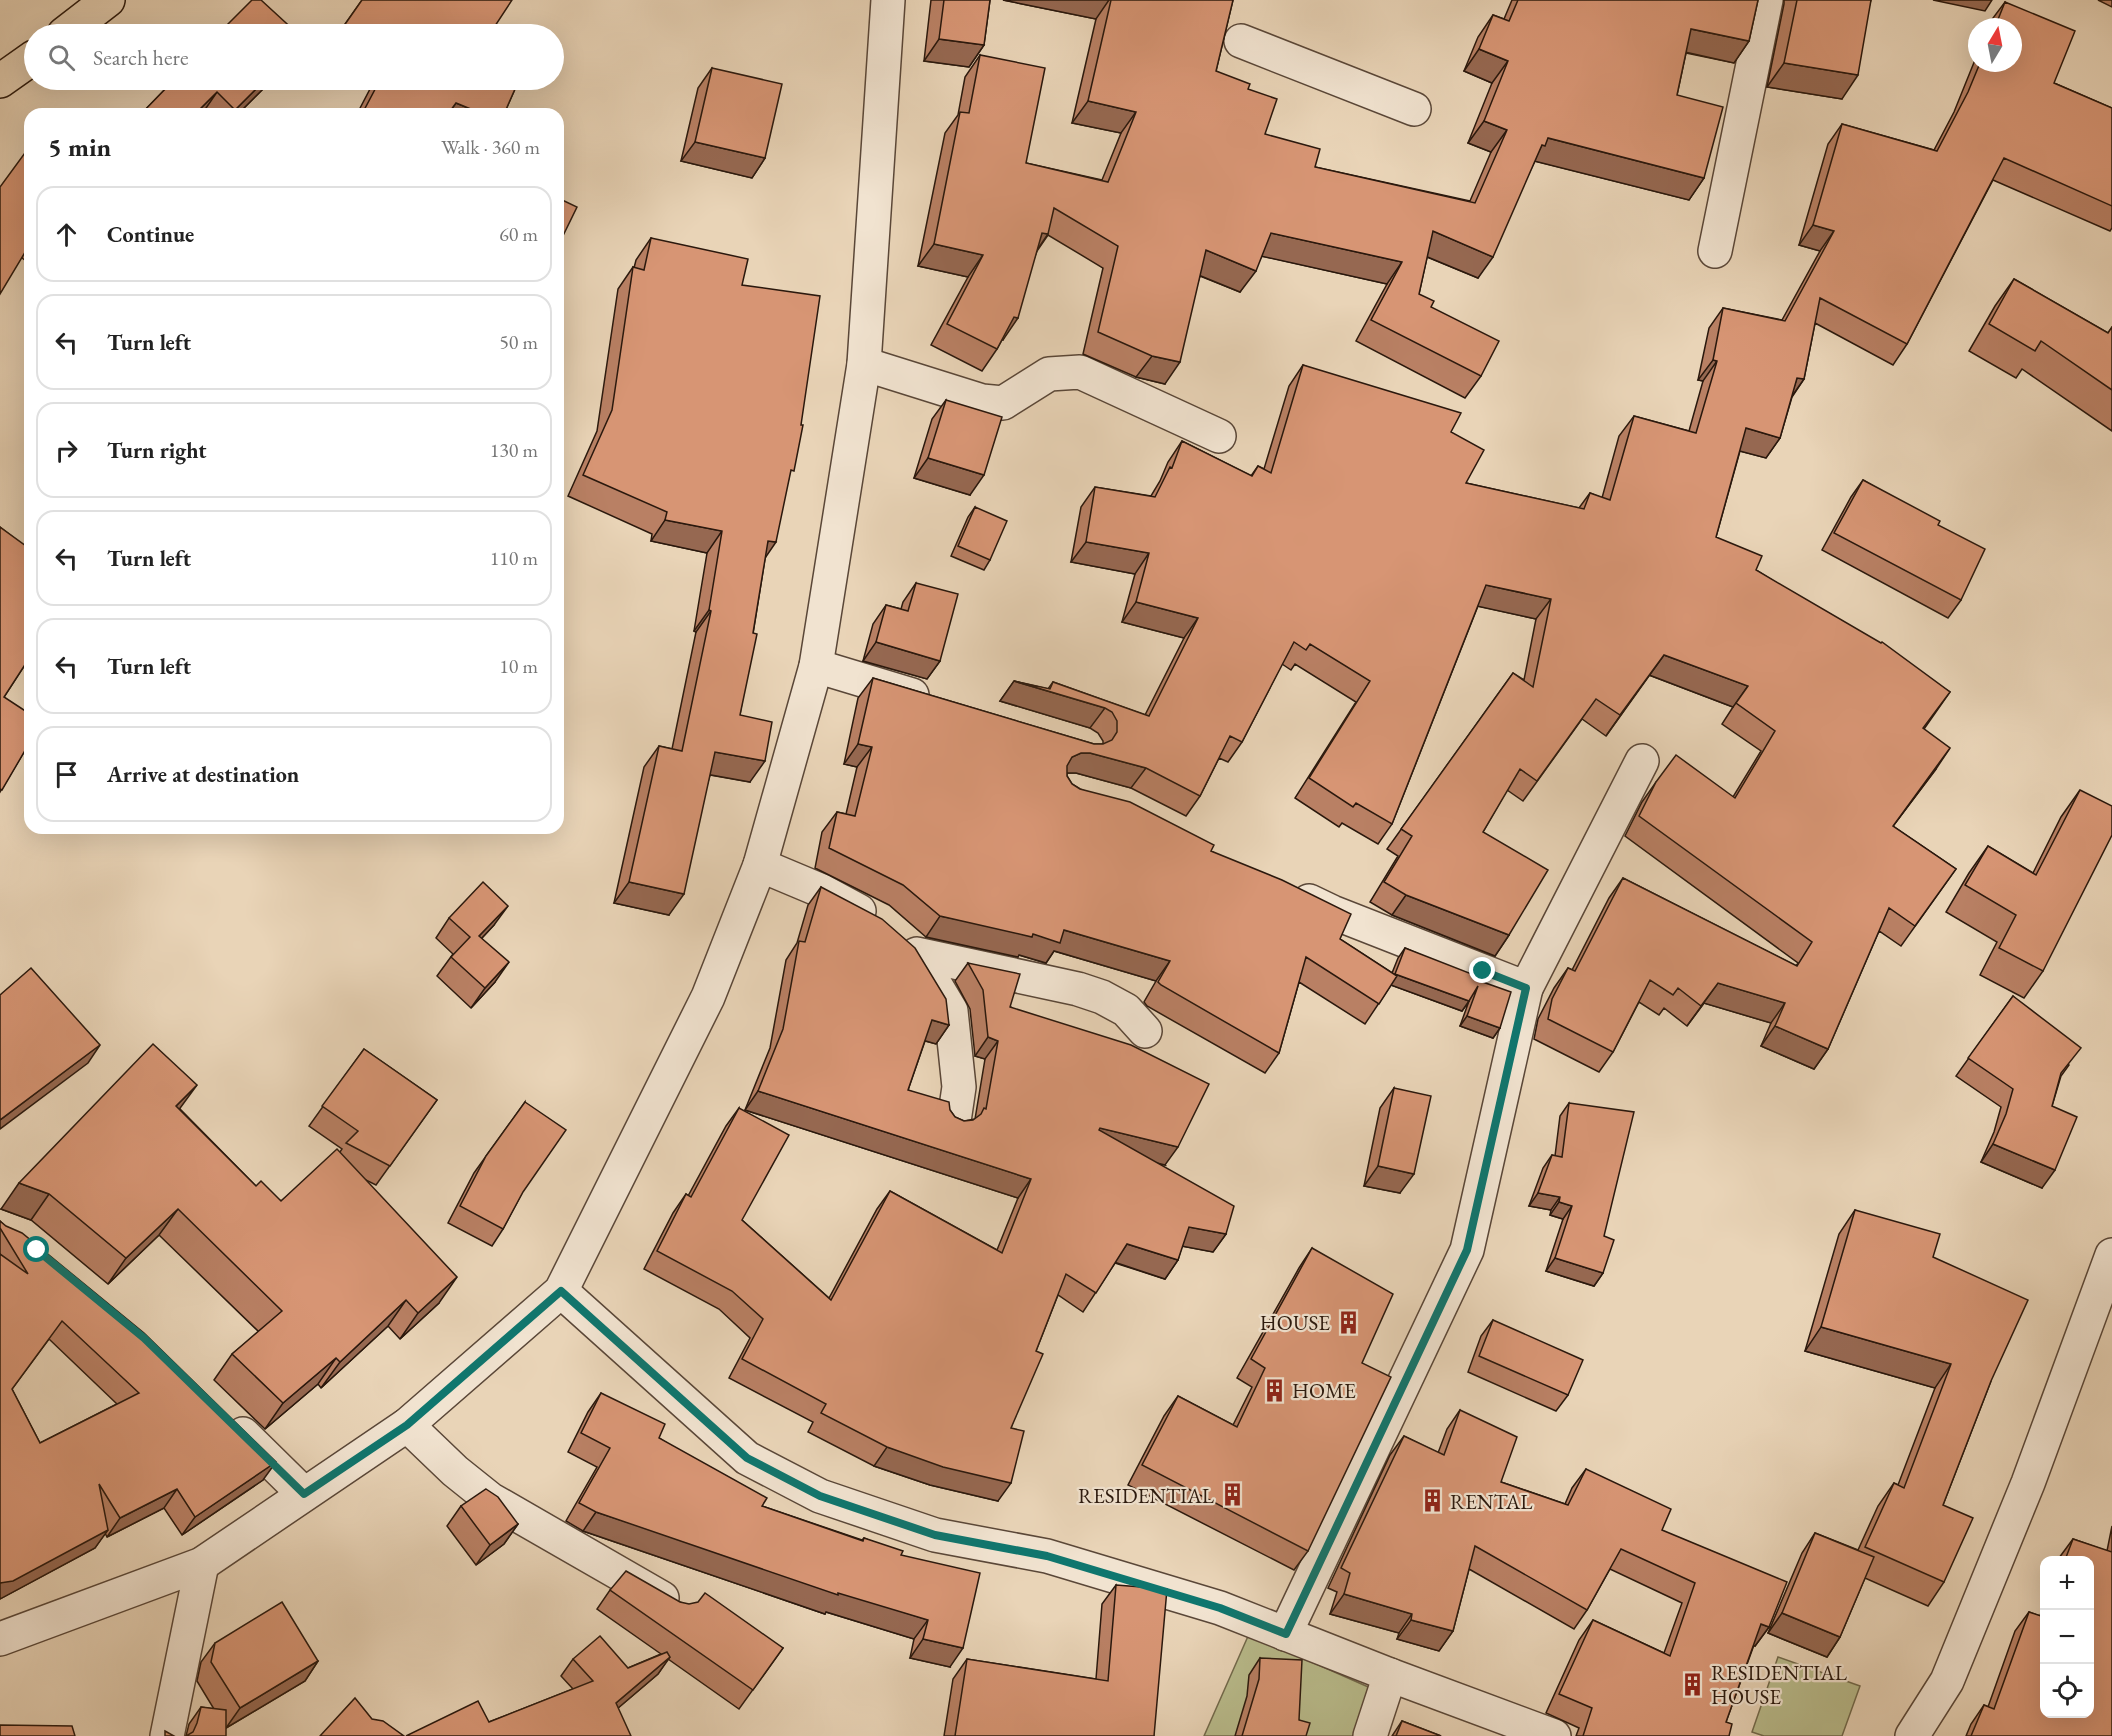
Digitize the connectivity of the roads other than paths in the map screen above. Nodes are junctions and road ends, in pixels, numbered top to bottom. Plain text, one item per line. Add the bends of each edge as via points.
1 (108, 0) edge
2 (888, 0) edge
3 (1766, 0) edge
4 (77, 24) edge
5 (1240, 41) dead end
6 (24, 64) edge
7 (0, 81) edge
8 (1414, 109) dead end
9 (1715, 251) dead end
10 (864, 364) junction
11 (1219, 436) dead end
12 (816, 666) junction
13 (940, 703) edge
14 (1642, 761) dead end
15 (760, 865) junction
16 (1280, 886) edge
17 (900, 939) junction
18 (1526, 988) junction
19 (1145, 1031) dead end
20 (954, 1121) edge
21 (2112, 1255) edge
22 (561, 1291) junction
23 (220, 1412) edge
24 (407, 1425) junction
25 (304, 1494) junction
26 (202, 1564) junction
27 (675, 1605) edge
28 (1286, 1634) junction
29 (0, 1640) edge
30 (1390, 1675) junction
31 (167, 1736) edge
32 (1370, 1736) edge
33 (1554, 1736) edge
34 (1912, 1736) edge

1 - 4 main road
2 - 10 street
3 - 9 street
5 - 8 street
6 - 7 main road
10 - 11 street via 981,401 1004,403 1049,374 1080,372
10 - 12 street
12 - 13 street
12 - 15 street
14 - 18 street
15 - 17 street via 822,891 880,922
15 - 22 street via 708,997
16 - 18 street via 1332,912
17 - 19 street via 1102,998 1126,1010
17 - 20 street via 951,1011 959,1087
18 - 28 street via 1467,1250
21 - 34 street via 2028,1484 1947,1681
22 - 24 street
22 - 28 street via 747,1458 820,1496 935,1535 1047,1556 1220,1608
23 - 25 street
24 - 25 street
24 - 27 street via 490,1499
25 - 26 street
26 - 29 street
26 - 31 street
28 - 30 street
30 - 32 street
30 - 33 street

